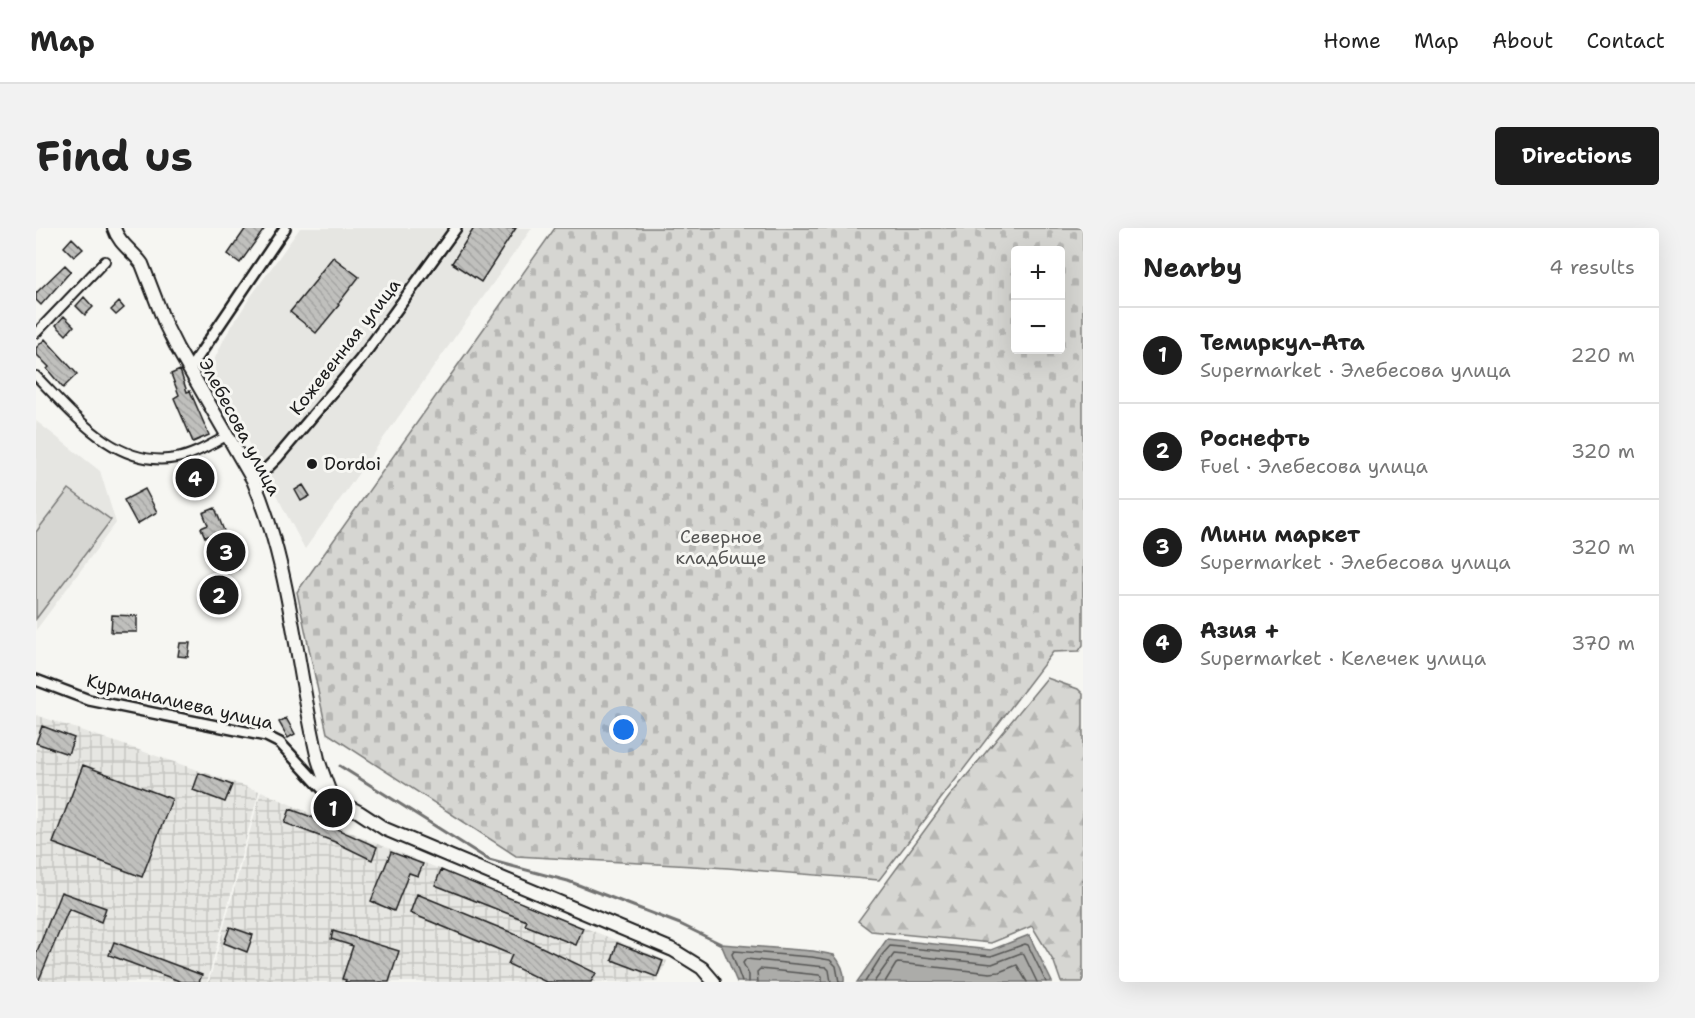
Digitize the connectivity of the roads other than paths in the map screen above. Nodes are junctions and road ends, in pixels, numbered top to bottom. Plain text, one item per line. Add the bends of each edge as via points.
1 (114, 228) edge
2 (285, 228) edge
3 (456, 228) edge
4 (105, 261) dead end
5 (36, 333) edge
6 (189, 370) junction
7 (36, 376) edge
8 (227, 436) junction
9 (253, 480) junction
10 (36, 680) edge
11 (332, 798) junction
12 (714, 982) edge

1 - 6 main road, Элебесова улица via 121,242 142,264 166,326
2 - 6 street
3 - 9 street, Кожевенная улица via 360,360 277,458
4 - 5 street
6 - 8 main road, Элебесова улица
7 - 8 street via 94,434 118,449 156,459 177,458
8 - 9 main road, Элебесова улица
9 - 11 main road, Элебесова улица via 283,578 319,761
10 - 11 street, Курманалиева улица via 89,700 266,736 280,743
11 - 12 main road via 385,829 673,950 702,968

